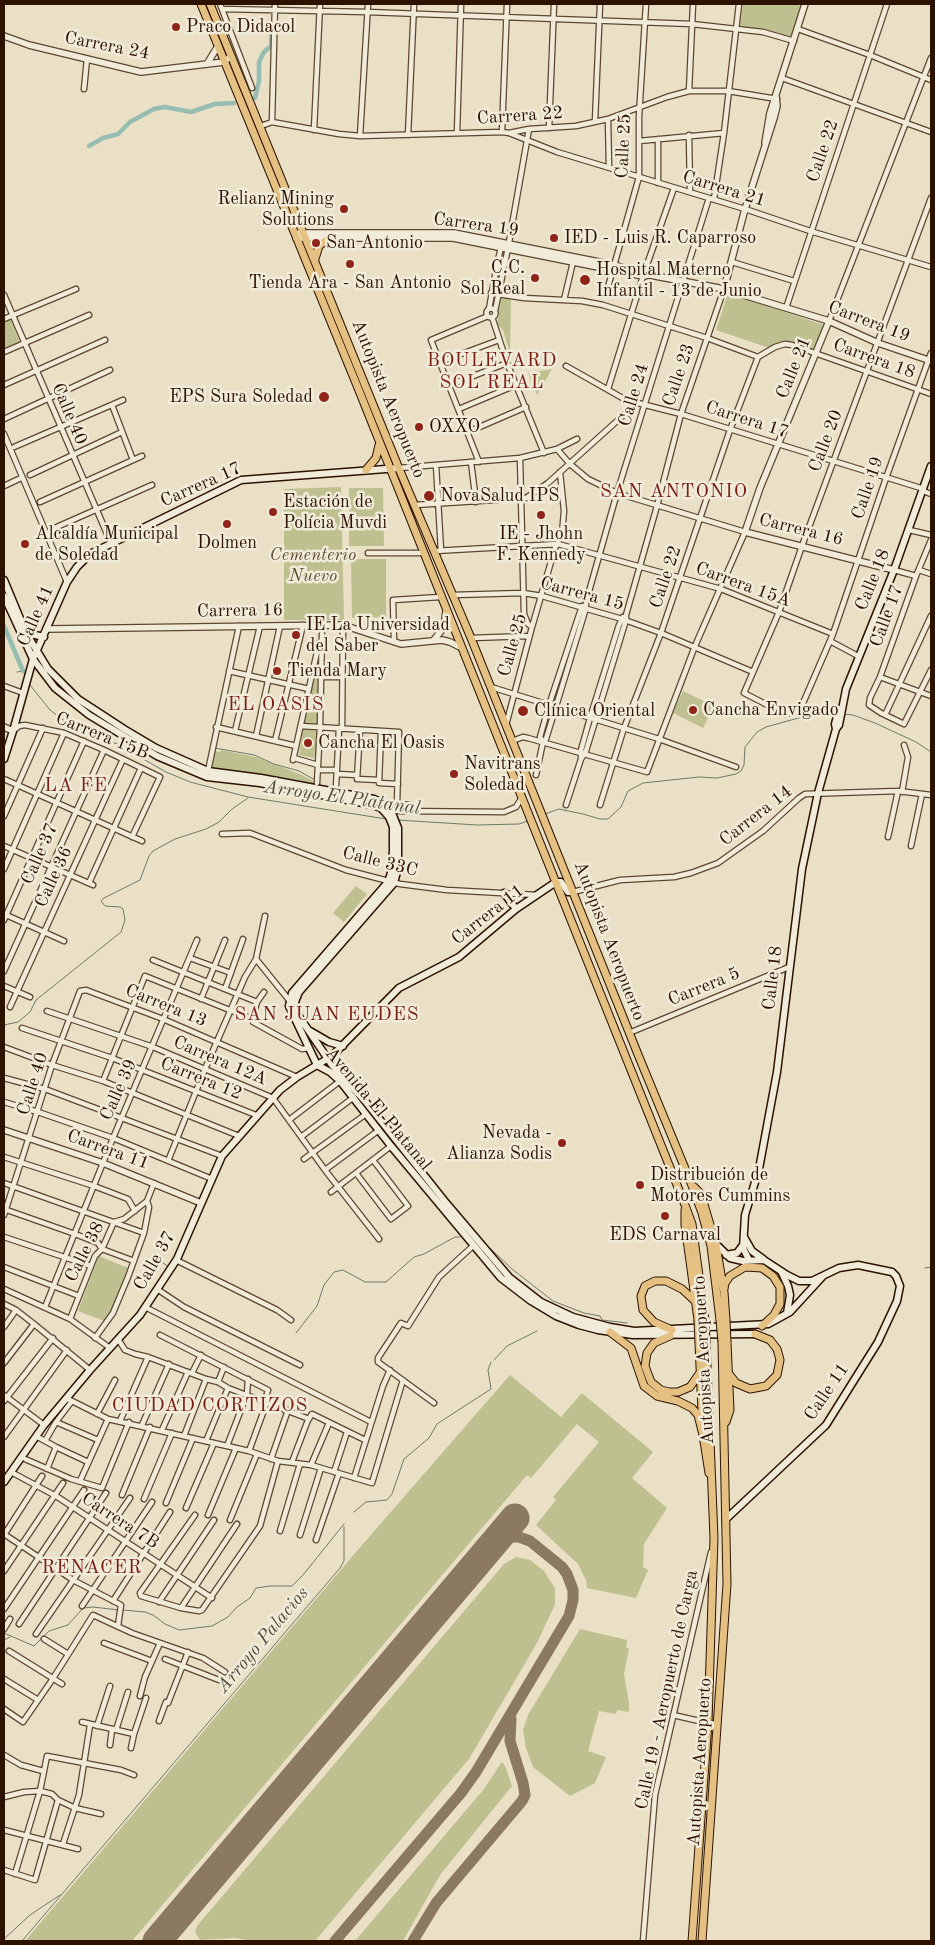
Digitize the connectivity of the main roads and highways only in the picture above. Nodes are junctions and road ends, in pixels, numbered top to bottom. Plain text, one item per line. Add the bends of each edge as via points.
1 (201, 4) edge
2 (210, 4) edge
3 (329, 238) road end
4 (315, 259) junction
5 (379, 444) junction
6 (931, 466) edge
7 (389, 468) junction
8 (399, 468) junction
9 (366, 470) junction
10 (4, 580) edge
11 (67, 582) joint
12 (4, 596) edge
13 (26, 633) junction
14 (44, 637) junction
15 (36, 652) junction
16 (33, 659) junction
17 (4, 759) edge
18 (388, 810) junction
19 (556, 882) junction
20 (391, 883) junction
21 (573, 892) junction
22 (504, 893) road end
23 (516, 909) junction
24 (307, 1029) junction
25 (343, 1046) junction
26 (328, 1059) junction
27 (317, 1065) junction
28 (306, 1071) junction
29 (335, 1076) junction
30 (691, 1183) junction
31 (444, 1204) junction
32 (685, 1205) junction
33 (743, 1231) junction
34 (743, 1243) junction
35 (716, 1245) junction
36 (725, 1255) junction
37 (749, 1260) junction
38 (764, 1260) junction
39 (780, 1270) junction
40 (823, 1276) junction
41 (899, 1282) joint
42 (724, 1292) junction
43 (696, 1302) junction
44 (787, 1314) junction
45 (701, 1320) junction
46 (723, 1320) junction
47 (762, 1326) junction
48 (610, 1332) junction
49 (671, 1333) junction
50 (755, 1334) joint
51 (724, 1342) junction
52 (702, 1343) junction
53 (700, 1369) junction
54 (729, 1374) junction
55 (724, 1427) junction
56 (704, 1435) junction
57 (4, 1482) edge
58 (713, 1488) junction
59 (726, 1519) junction
60 (692, 1941) edge
61 (702, 1941) edge

1 - 5 highway, Autopista Aeropuerto
2 - 4 highway, Autopista Aeropuerto
3 - 4 highway via 319,246
4 - 8 highway, Autopista Aeropuerto
5 - 7 highway, Autopista Aeropuerto
5 - 9 highway via 376,458
6 - 33 main road, Calle 18 via 846,689 818,793 802,869 777,1072
7 - 8 main road, Carrera 17
7 - 9 main road, Carrera 17
7 - 19 highway, Autopista Aeropuerto
8 - 21 highway, Autopista Aeropuerto via 438,551
9 - 11 main road, Carrera 17 via 241,480 90,554
10 - 13 main road
11 - 14 main road, Calle 41
12 - 16 main road
13 - 14 main road
13 - 15 main road
14 - 15 main road, Calle 41
15 - 16 main road, Calle 41
15 - 18 main road via 57,680 90,708 156,748 208,772 261,778 374,799 385,804
16 - 17 main road, Calle 41
16 - 18 main road via 46,678 74,705 184,768 207,777 260,783
18 - 20 main road via 395,828 398,868
19 - 21 main road via 561,882 568,892
19 - 23 main road, Carrera 11
19 - 32 highway, Autopista Aeropuerto
20 - 24 main road, Avenida El Platanal via 299,992 296,1012
20 - 27 main road, Avenida El Platanal via 289,1000 291,1013
21 - 30 highway, Autopista Aeropuerto
22 - 23 main road
23 - 25 main road, Carrera 11 via 459,957 399,988
24 - 25 main road
24 - 26 main road, Avenida El Platanal
25 - 26 main road, Carrera 11
26 - 27 main road, Calle 37
26 - 31 main road, Avenida El Platanal via 365,1100
27 - 28 main road, Calle 37
27 - 29 main road, Avenida El Platanal
28 - 29 main road
28 - 57 main road, Calle 37 via 256,1115 222,1156 176,1260 145,1307 90,1370 69,1400 44,1425
29 - 31 main road, Avenida El Platanal via 391,1146
30 - 35 highway via 701,1194
30 - 46 highway, Autopista Aeropuerto via 711,1246
31 - 48 main road, Avenida El Platanal via 502,1278 530,1301 571,1322
31 - 49 main road, Avenida El Platanal via 509,1277 550,1306 581,1320 610,1327
32 - 43 highway
32 - 45 highway, Autopista Aeropuerto via 692,1224
33 - 34 main road, Calle 18
33 - 38 main road via 752,1251
34 - 36 main road via 737,1253
34 - 37 main road, Calle 18
35 - 36 main road
35 - 42 highway
36 - 37 main road via 736,1260
37 - 38 main road
38 - 39 main road, Avenida El Platanal
39 - 40 main road, Avenida El Platanal via 805,1282
39 - 44 main road via 789,1291
40 - 41 main road, Avenida El Platanal via 839,1268 858,1266 892,1272
40 - 44 main road, Avenida El Platanal
41 - 59 main road, Calle 11 via 900,1291 886,1328 826,1425
42 - 46 highway
42 - 47 highway via 730,1276 744,1267 762,1268 773,1276 781,1291 780,1304
43 - 45 highway
43 - 49 highway via 682,1289 666,1281 655,1280 645,1286 640,1296 643,1310
44 - 47 main road, Avenida El Platanal
45 - 52 highway, Autopista Aeropuerto, bridge
46 - 51 highway, Autopista Aeropuerto, bridge
47 - 49 main road, Avenida El Platanal
48 - 49 main road, Avenida El Platanal via 633,1335
48 - 56 highway via 631,1348 644,1386 657,1396 692,1408 698,1415
49 - 50 main road, Avenida El Platanal
49 - 53 highway via 658,1340 647,1353 645,1366 651,1382 665,1391 682,1391 696,1381
50 - 54 highway via 770,1340 777,1349 780,1360 777,1375 769,1384 754,1389 739,1385
51 - 54 highway
51 - 55 highway, Autopista Aeropuerto
52 - 53 highway
52 - 58 highway, Autopista Aeropuerto
53 - 56 highway
54 - 55 highway via 730,1410
55 - 59 highway, Autopista Aeropuerto
56 - 58 highway via 706,1462
58 - 60 highway, Autopista Aeropuerto via 708,1723
59 - 61 highway, Autopista Aeropuerto via 727,1584

